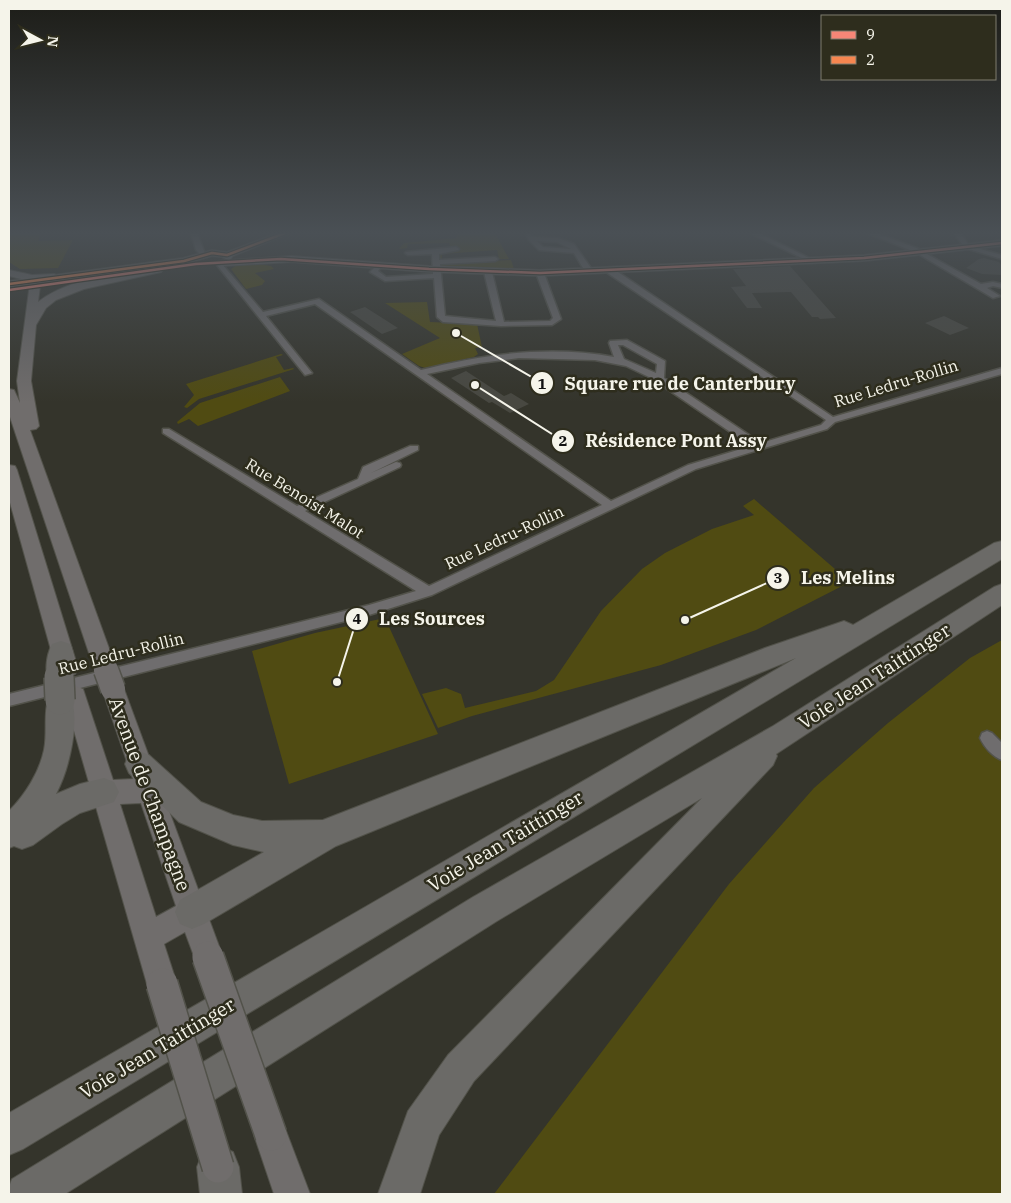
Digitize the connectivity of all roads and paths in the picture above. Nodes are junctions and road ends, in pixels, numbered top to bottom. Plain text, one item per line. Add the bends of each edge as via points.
1 (34, 289) edge
2 (76, 289) edge
3 (244, 289) edge
4 (439, 289) edge
5 (492, 289) edge
6 (546, 289) edge
7 (637, 289) edge
8 (984, 289) edge
9 (996, 296) dead end
10 (261, 315) junction
11 (501, 324) junction
12 (30, 326) junction
13 (620, 360) junction
14 (1002, 371) edge
15 (308, 373) dead end
16 (420, 373) junction
17 (659, 380) junction
18 (9, 394) edge
19 (832, 420) junction
20 (166, 431) dead end
21 (760, 448) junction
22 (414, 452) dead end
23 (9, 470) edge
24 (611, 506) junction
25 (296, 511) junction
26 (62, 546) junction
27 (1002, 549) edge
28 (428, 592) junction
29 (1002, 592) edge
30 (893, 614) junction
31 (65, 679) junction
32 (9, 700) edge
33 (783, 735) junction
34 (987, 738) dead end
35 (1002, 753) edge
36 (144, 777) junction
37 (104, 792) junction
38 (9, 833) edge
39 (325, 835) junction
40 (9, 844) edge
41 (192, 912) junction
42 (148, 938) junction
43 (9, 1135) edge
44 (110, 1143) junction
45 (221, 1185) edge
46 (28, 1194) edge
47 (54, 1194) edge
48 (292, 1194) edge
49 (399, 1194) edge

1 - 12 main road
2 - 12 main road via 53,297 41,306
3 - 10 street
4 - 11 street via 441,316 446,320
5 - 11 street
6 - 11 street via 557,319 552,323
7 - 19 street
8 - 9 street
10 - 15 street
10 - 16 street via 316,301
12 - 26 main road via 24,391 30,422 62,518
13 - 16 street via 528,354 450,365
13 - 17 street
13 - 17 street via 613,342 624,342 662,363
14 - 19 street, Rue Ledru-Rollin
16 - 24 street
17 - 21 street
18 - 26 main road, Avenue de Champagne
19 - 21 street, Rue Ledru-Rollin via 824,427
20 - 25 street, Rue Benoist Malot
21 - 24 street, Rue Ledru-Rollin via 692,467
22 - 25 street via 367,469 362,481
23 - 31 main road
24 - 28 street, Rue Ledru-Rollin
25 - 28 street, Rue Benoist Malot
26 - 36 main road, Avenue de Champagne, bridge
27 - 30 highway, Voie Jean Taittinger
28 - 32 street, Rue Ledru-Rollin via 369,610
29 - 33 highway, Voie Jean Taittinger
30 - 39 highway via 774,655
30 - 43 highway, Voie Jean Taittinger
31 - 37 main road
31 - 38 highway via 58,750 47,782 32,810
33 - 44 highway, Voie Jean Taittinger via 485,909
33 - 49 highway via 461,1068 422,1125
34 - 35 street
36 - 37 main road
36 - 39 highway via 190,812 233,830 262,837
36 - 41 main road, Avenue de Champagne
37 - 40 highway via 61,806
37 - 42 main road
39 - 41 highway
41 - 42 main road
41 - 48 main road, Avenue de Champagne, bridge
42 - 45 main road, bridge
44 - 46 highway, Voie Jean Taittinger
44 - 47 highway

